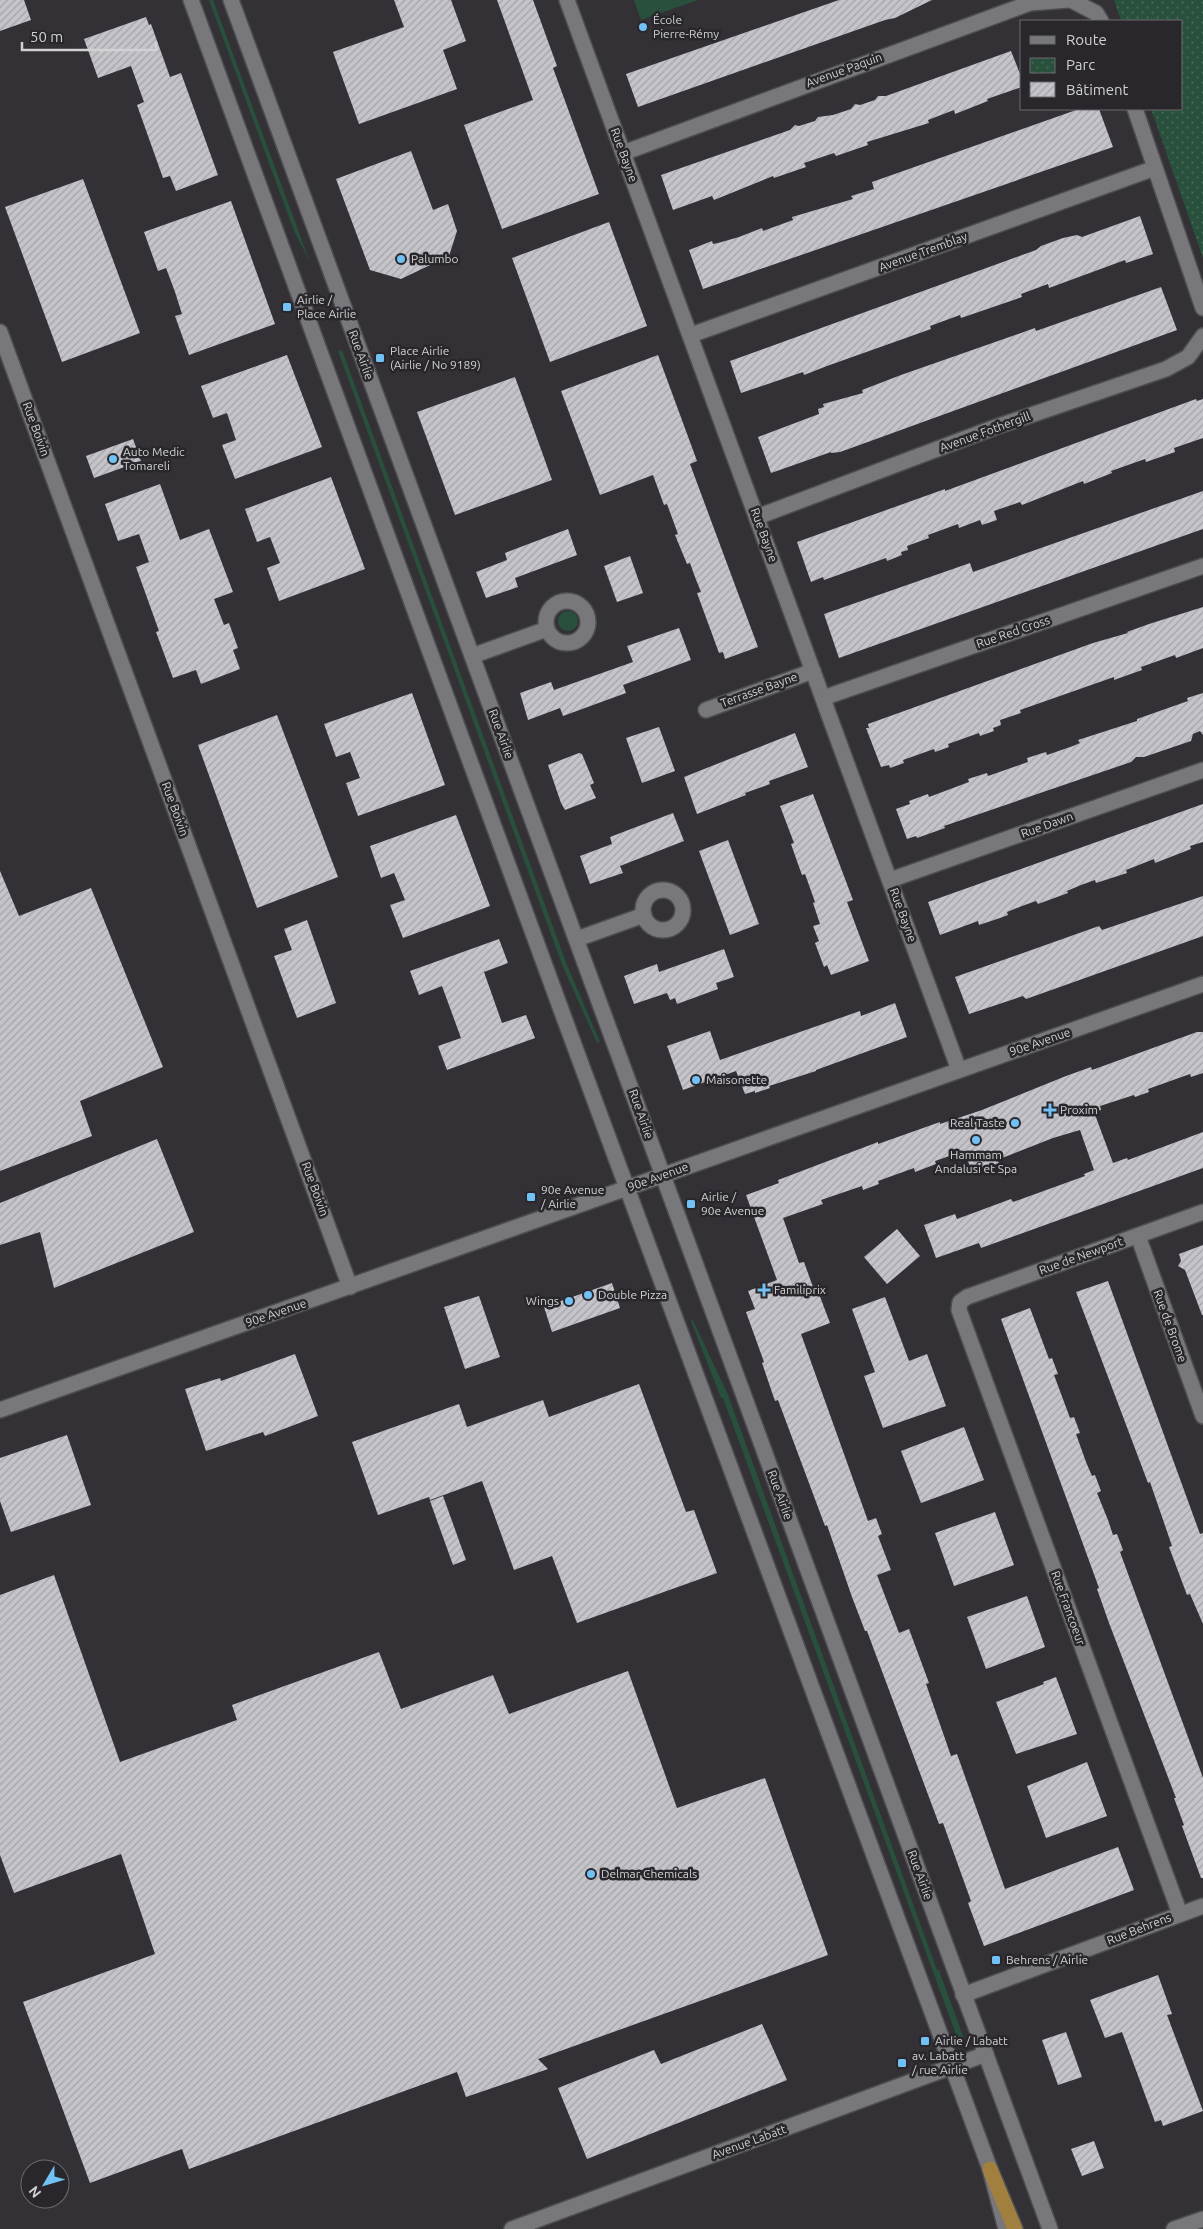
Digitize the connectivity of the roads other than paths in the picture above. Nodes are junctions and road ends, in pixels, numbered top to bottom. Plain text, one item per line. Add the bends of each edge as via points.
1 (191, 0) edge
2 (231, 0) edge
3 (567, 0) edge
4 (1069, 0) edge
5 (1099, 17) edge
6 (1135, 110) edge
7 (623, 153) junction
8 (1155, 168) junction
9 (1203, 308) edge
10 (0, 332) edge
11 (691, 335) junction
12 (1203, 336) edge
13 (757, 517) junction
14 (1203, 566) edge
15 (547, 629) dead end
16 (472, 656) junction
17 (813, 671) junction
18 (824, 698) junction
19 (706, 710) dead end
20 (1203, 770) edge
21 (890, 880) junction
22 (644, 915) dead end
23 (577, 939) junction
24 (1203, 984) edge
25 (959, 1070) junction
26 (663, 1175) junction
27 (627, 1188) junction
28 (1203, 1212) edge
29 (1138, 1236) junction
30 (350, 1287) junction
31 (960, 1302) joint
32 (0, 1410) edge
33 (1203, 1416) edge
34 (1203, 1906) edge
35 (1180, 1914) junction
36 (964, 1995) junction
37 (986, 2054) junction
38 (952, 2067) junction
39 (990, 2169) junction
40 (1203, 2219) edge
41 (512, 2229) edge
42 (1006, 2229) edge
43 (1015, 2229) edge
44 (1050, 2229) edge
45 (1174, 2229) edge

1 - 27 street
2 - 16 street, Rue Airlie
3 - 7 street, Rue Bayne
4 - 5 street, Avenue Paquin
4 - 7 street, Avenue Paquin via 1030,3
6 - 8 street
7 - 11 street, Rue Bayne
8 - 9 street
8 - 11 street, Avenue Tremblay
10 - 30 street, Rue Boivin
11 - 13 street, Rue Bayne
12 - 13 street, Avenue Fothergill via 1188,357 1166,368 993,428
13 - 17 street, Rue Bayne
14 - 18 street, Rue Red Cross
15 - 16 street
16 - 23 street, Rue Airlie
17 - 18 street, Rue Bayne
17 - 19 street, Terrasse Bayne
18 - 21 street, Rue Bayne
20 - 21 street, Rue Dawn
21 - 25 street, Rue Bayne
22 - 23 street
23 - 26 street, Rue Airlie
24 - 25 street, 90e Avenue
25 - 26 street, 90e Avenue
26 - 27 street, 90e Avenue
26 - 36 street, Rue Airlie
27 - 30 street, 90e Avenue
27 - 38 street
28 - 29 street, Rue de Newport
29 - 31 street, Rue de Newport
29 - 33 street, Rue de Brome
30 - 32 street, 90e Avenue
31 - 35 street, Rue Francoeur via 962,1320
34 - 35 street, Rue Behrens
35 - 36 street, Rue Behrens
36 - 37 street, Rue Airlie
37 - 38 street, Avenue Labatt
37 - 44 street, Rue Airlie
38 - 39 street
38 - 41 street, Avenue Labatt
39 - 42 street
39 - 43 highway
40 - 45 street

